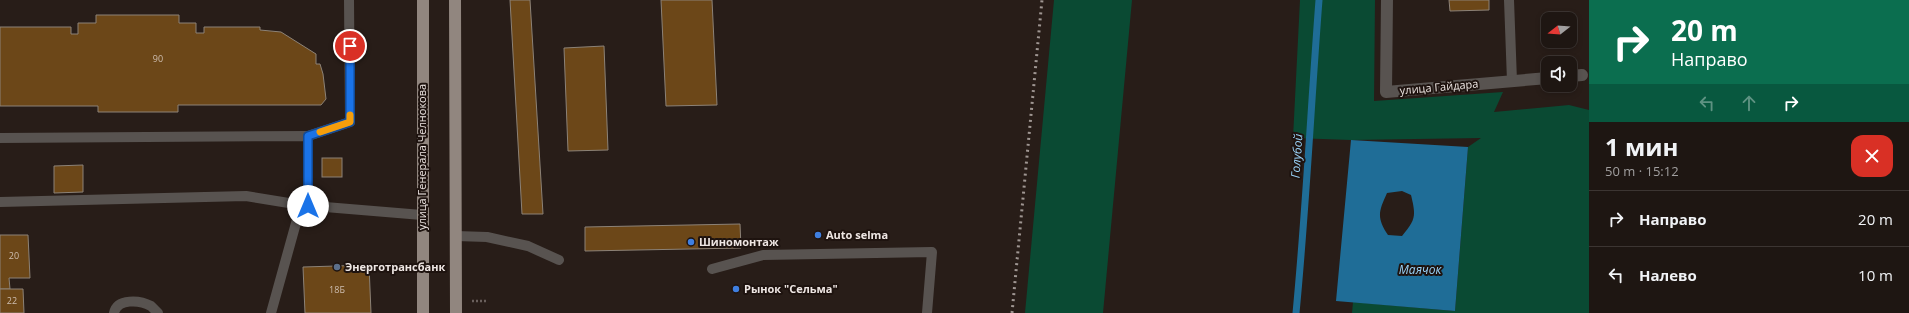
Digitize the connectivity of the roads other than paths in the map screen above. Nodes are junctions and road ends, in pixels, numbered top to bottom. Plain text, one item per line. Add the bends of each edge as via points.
1 (349, 0) edge
2 (423, 0) edge
3 (455, 0) edge
4 (1387, 0) edge
5 (1509, 0) edge
6 (1577, 75) edge
7 (1582, 75) dead end
8 (1541, 79) edge
9 (1512, 81) junction
10 (308, 136) junction
11 (0, 138) edge
12 (0, 202) edge
13 (304, 206) junction
14 (422, 215) junction
15 (456, 236) junction
16 (559, 260) dead end
17 (712, 269) dead end
18 (114, 313) edge
19 (158, 313) edge
20 (271, 313) edge
21 (423, 313) edge
22 (456, 313) edge
23 (927, 313) edge

1 - 10 lane via 350,122
2 - 14 main road, улица Генерала Челнокова
3 - 15 main road
4 - 9 street, улица Гайдара via 1386,92
5 - 9 lane
6 - 7 street
8 - 9 street, улица Гайдара
10 - 11 lane
10 - 13 lane
12 - 13 lane via 246,196
13 - 14 lane
13 - 20 lane
14 - 21 main road, улица Генерала Челнокова
15 - 16 lane via 487,237 528,246
15 - 22 main road
17 - 23 lane via 763,255 932,252
18 - 19 lane via 121,303 136,301 151,306

